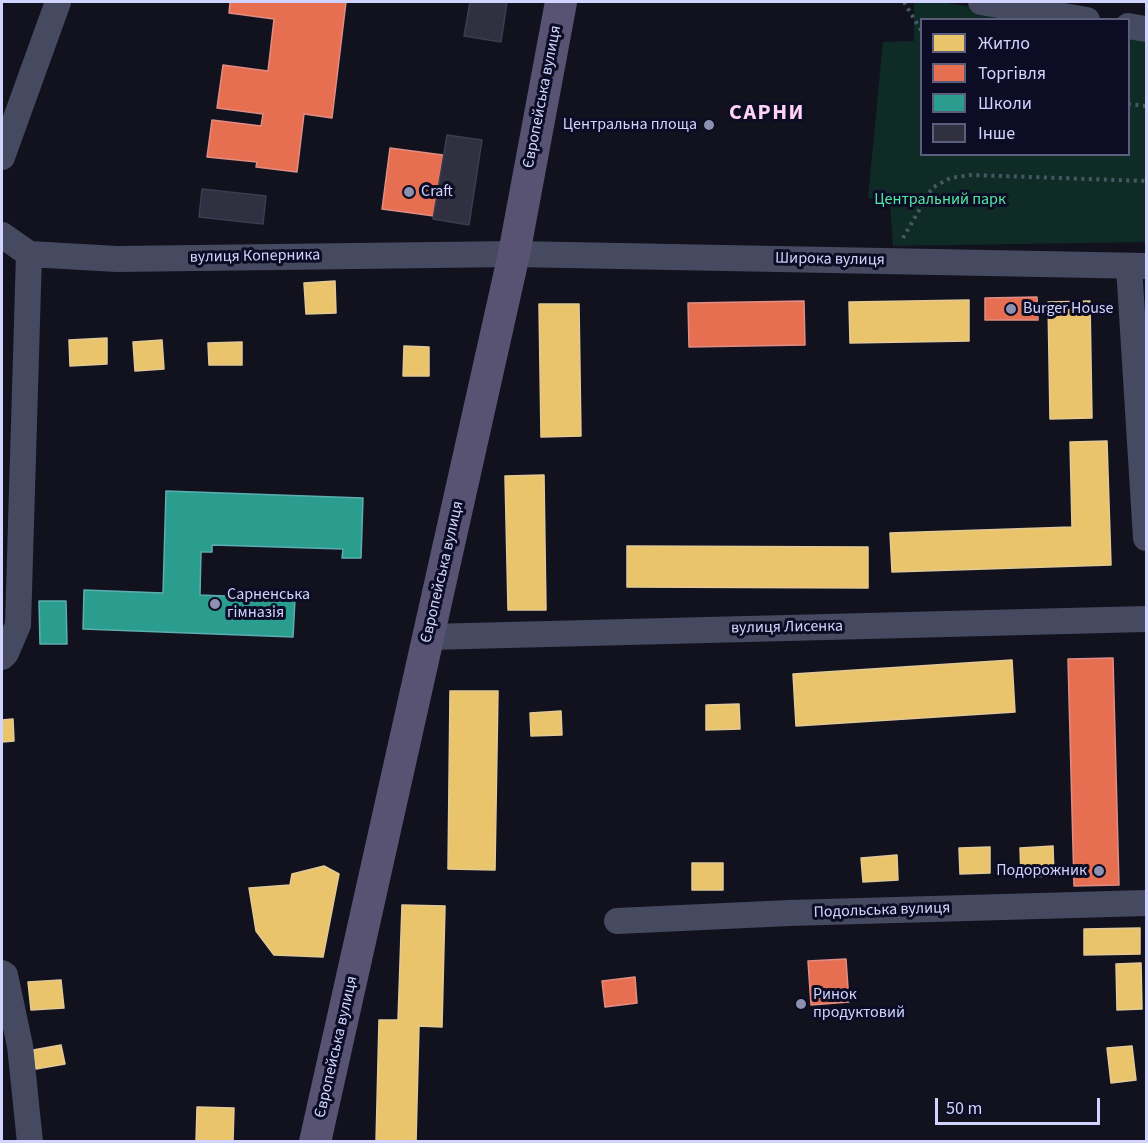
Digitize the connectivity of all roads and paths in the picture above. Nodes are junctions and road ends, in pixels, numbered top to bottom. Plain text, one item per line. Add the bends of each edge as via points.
1 (58, 2) edge
2 (561, 2) edge
3 (904, 2) edge
4 (981, 2) edge
5 (1076, 18) edge
6 (1130, 26) edge
7 (1146, 29) edge
8 (920, 30) edge
9 (1130, 104) edge
10 (1146, 106) edge
11 (2, 157) edge
12 (1146, 181) edge
13 (2, 235) edge
14 (28, 254) junction
15 (514, 254) junction
16 (890, 261) junction
17 (1138, 266) edge
18 (1146, 538) edge
19 (1146, 619) edge
20 (428, 637) junction
21 (2, 657) edge
22 (1146, 903) edge
23 (617, 921) dead end
24 (2, 973) edge
25 (30, 1142) edge
26 (315, 1142) edge

1 - 11 street
2 - 15 main road, Європейська вулиця
3 - 8 path
4 - 5 street
6 - 7 street
9 - 10 path
12 - 16 path via 971,175 950,178 932,188
13 - 14 street
14 - 15 street, вулиця Коперника via 117,259
14 - 21 street via 18,625
15 - 16 street, Широка вулиця
15 - 20 main road, Європейська вулиця
16 - 17 street, Широка вулиця
17 - 18 street
19 - 20 street, вулиця Лисенка
20 - 26 main road, Європейська вулиця
22 - 23 street, Подольська вулиця
24 - 25 street via 20,1046

